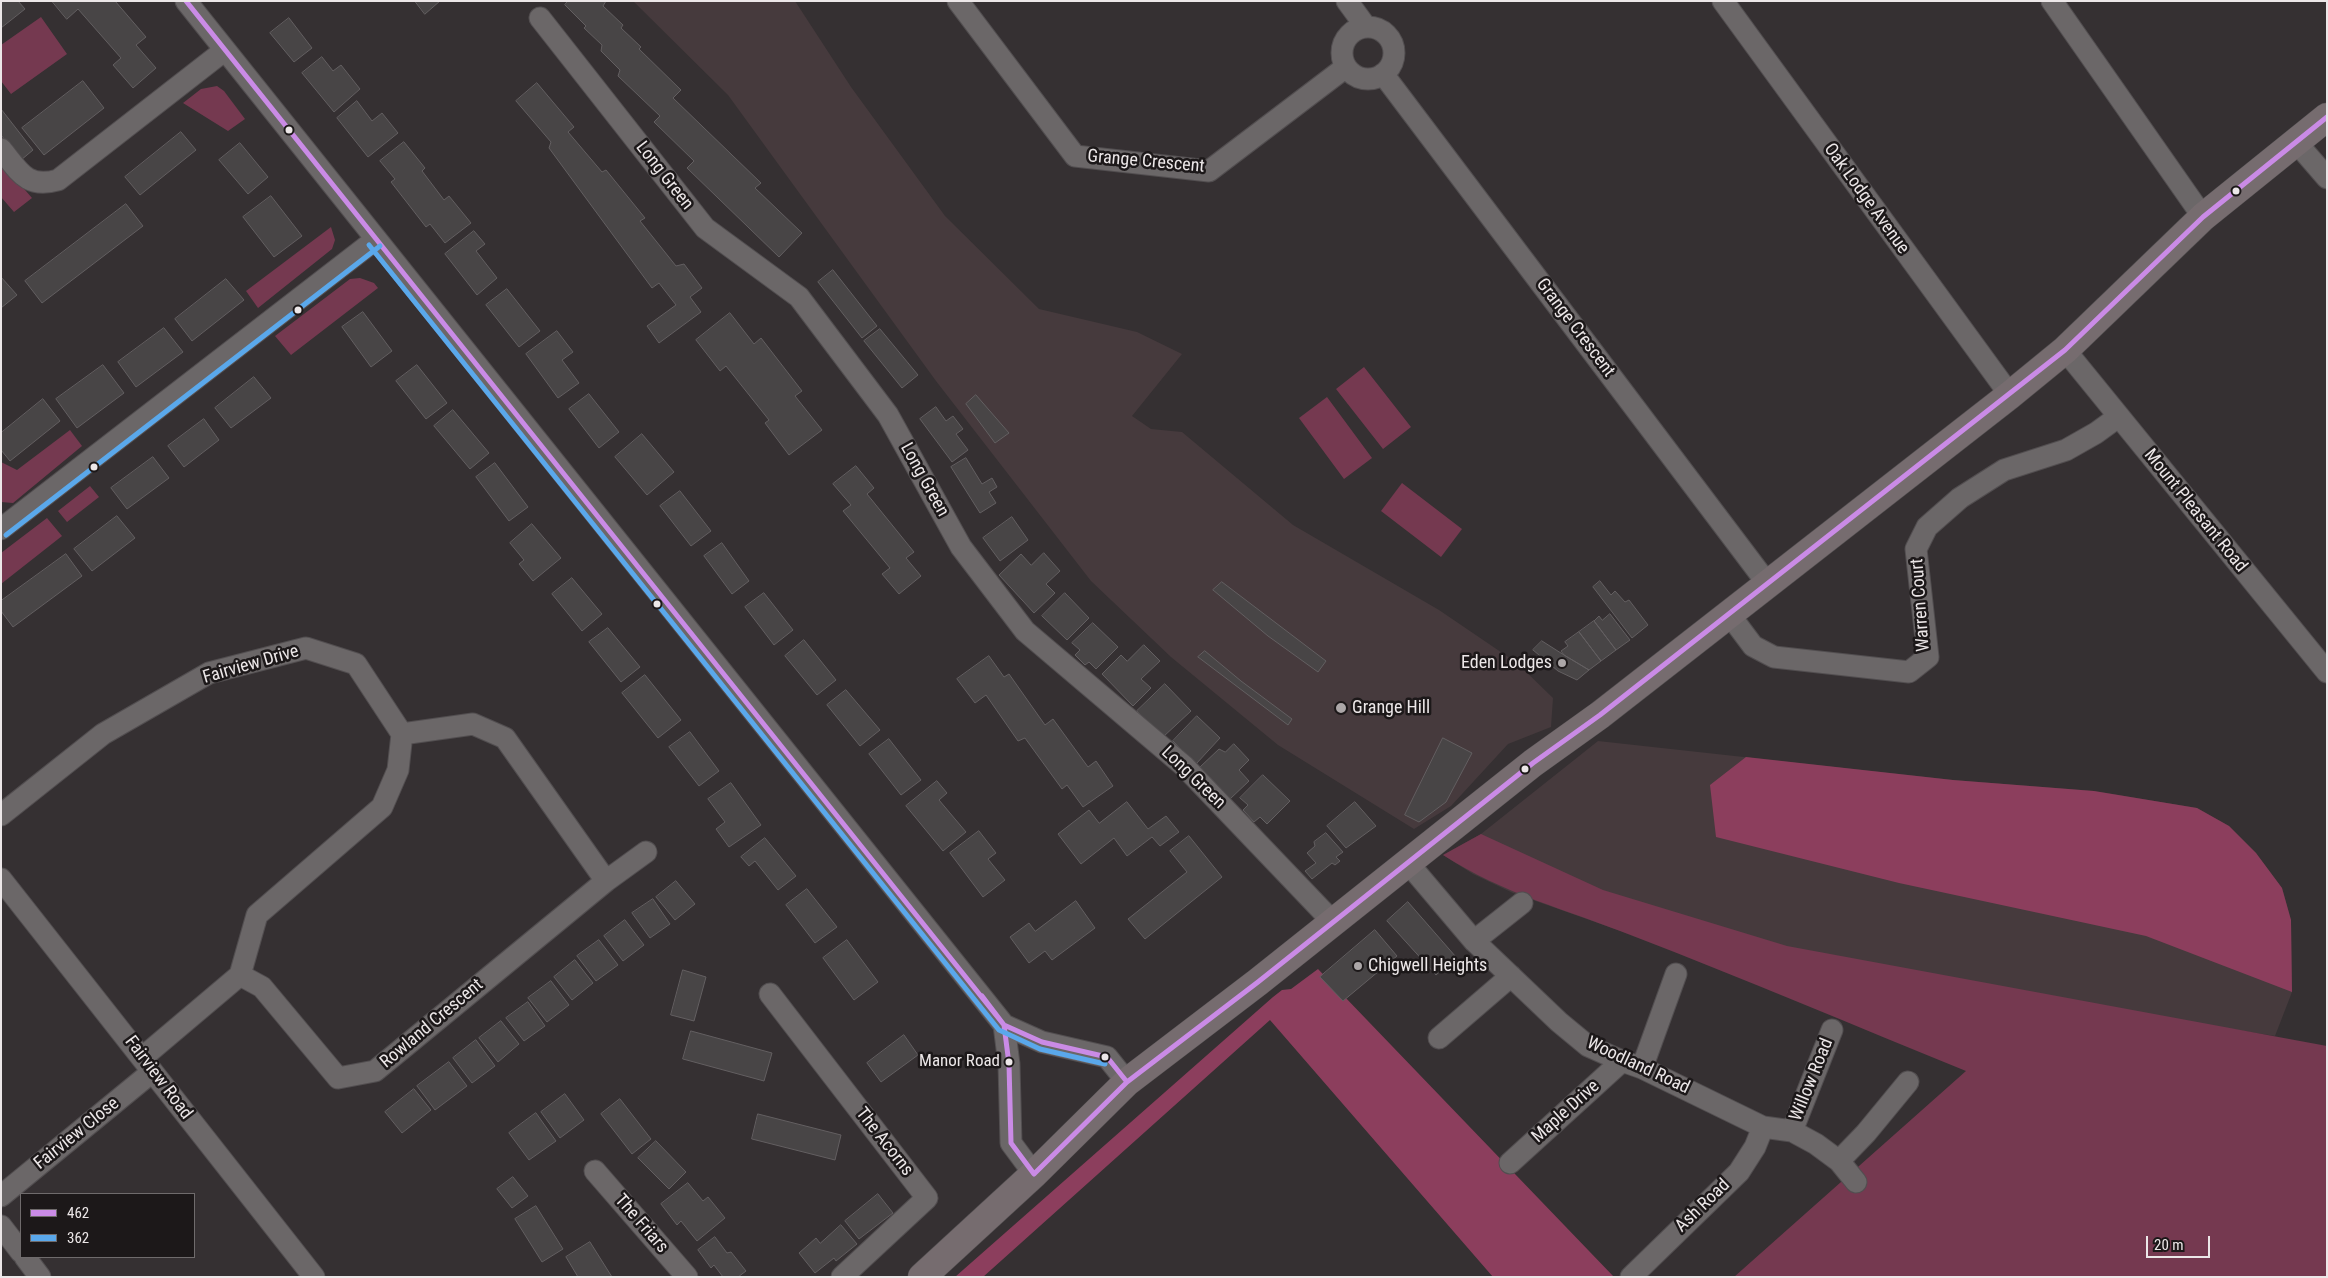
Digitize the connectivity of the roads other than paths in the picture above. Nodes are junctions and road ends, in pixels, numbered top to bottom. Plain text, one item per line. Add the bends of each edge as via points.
1 (186, 1) edge
2 (958, 1) edge
3 (1347, 1) edge
4 (1723, 1) edge
5 (2052, 1) edge
6 (540, 18) dead end
7 (1366, 27) junction
8 (225, 50) junction
9 (1346, 66) junction
10 (1383, 74) junction
11 (2327, 117) edge
12 (2294, 141) junction
13 (1, 149) edge
14 (2327, 178) edge
15 (2203, 217) junction
16 (375, 240) junction
17 (2065, 350) junction
18 (2010, 395) junction
19 (2118, 417) junction
20 (2, 527) edge
21 (1767, 583) junction
22 (1728, 614) junction
23 (2327, 672) edge
24 (402, 734) junction
25 (1, 815) edge
26 (646, 852) dead end
27 (1408, 863) junction
28 (1, 879) edge
29 (606, 881) junction
30 (1522, 903) dead end
31 (1333, 922) junction
32 (1474, 942) junction
33 (1676, 974) dead end
34 (240, 975) junction
35 (1511, 976) junction
36 (770, 994) dead end
37 (1004, 1024) junction
38 (1832, 1030) dead end
39 (1439, 1038) dead end
40 (1622, 1062) junction
41 (147, 1065) junction
42 (1642, 1068) junction
43 (1127, 1082) junction
44 (1908, 1082) dead end
45 (1763, 1127) junction
46 (1792, 1131) junction
47 (1839, 1161) junction
48 (1510, 1163) dead end
49 (596, 1171) dead end
50 (1034, 1174) junction
51 (1856, 1182) dead end
52 (1, 1196) edge
53 (1, 1226) edge
54 (20, 1251) edge
55 (26, 1258) edge
56 (40, 1277) edge
57 (314, 1277) edge
58 (687, 1277) edge
59 (842, 1277) edge
60 (922, 1277) edge
61 (1631, 1277) edge

1 - 8 street
2 - 9 street, Grange Crescent via 1075,156 1209,171
3 - 7 street
4 - 18 street, Oak Lodge Avenue
5 - 15 street
6 - 31 street, Long Green via 705,228 799,297 888,415 961,547 1025,631 1184,766
7 - 9 street via 1358,29 1345,41 1342,50
7 - 10 street via 1382,32 1392,44 1393,61
8 - 13 street via 58,180 45,184 24,178
8 - 16 street
9 - 10 street via 1359,77 1367,79
10 - 21 street, Grange Crescent
11 - 12 main road
12 - 14 street
12 - 15 main road
15 - 17 main road
16 - 20 street
16 - 37 street
17 - 18 main road
17 - 19 street, Mount Pleasant Road
18 - 21 main road
19 - 22 street, Warren Court via 2096,434 2066,450 2004,470 1960,498 1927,528 1916,549 1928,657 1909,672 1774,657 1753,646
19 - 23 street, Mount Pleasant Road
21 - 22 main road
22 - 27 main road via 1600,715 1518,774
24 - 25 street, Fairview Drive via 356,664 306,648 209,673 103,734
24 - 29 street via 473,724 505,738
24 - 34 street via 398,770 382,807 257,915
26 - 29 street, Rowland Crescent
27 - 31 main road
27 - 32 street, Woodland Road
28 - 41 street, Fairview Road
29 - 34 street, Rowland Crescent via 375,1072 338,1078 262,987
30 - 32 street
31 - 43 main road
32 - 35 street, Woodland Road
33 - 42 street
34 - 41 street
35 - 39 street
35 - 40 street, Woodland Road via 1588,1046
36 - 59 street, The Acorns via 927,1198
37 - 43 street via 1042,1042 1107,1056
37 - 50 street via 1010,1064 1011,1143
38 - 46 street, Willow Road
40 - 42 street, Woodland Road
40 - 48 street, Maple Drive
41 - 52 street, Fairview Close
41 - 57 street, Fairview Road
42 - 45 street, Woodland Road
43 - 50 main road
44 - 47 street
45 - 46 street, Woodland Road
45 - 61 street, Ash Road via 1739,1172
46 - 47 street, Woodland Road
47 - 51 street, Woodland Road
49 - 58 street, The Friars
50 - 60 main road
53 - 54 street
55 - 56 street

